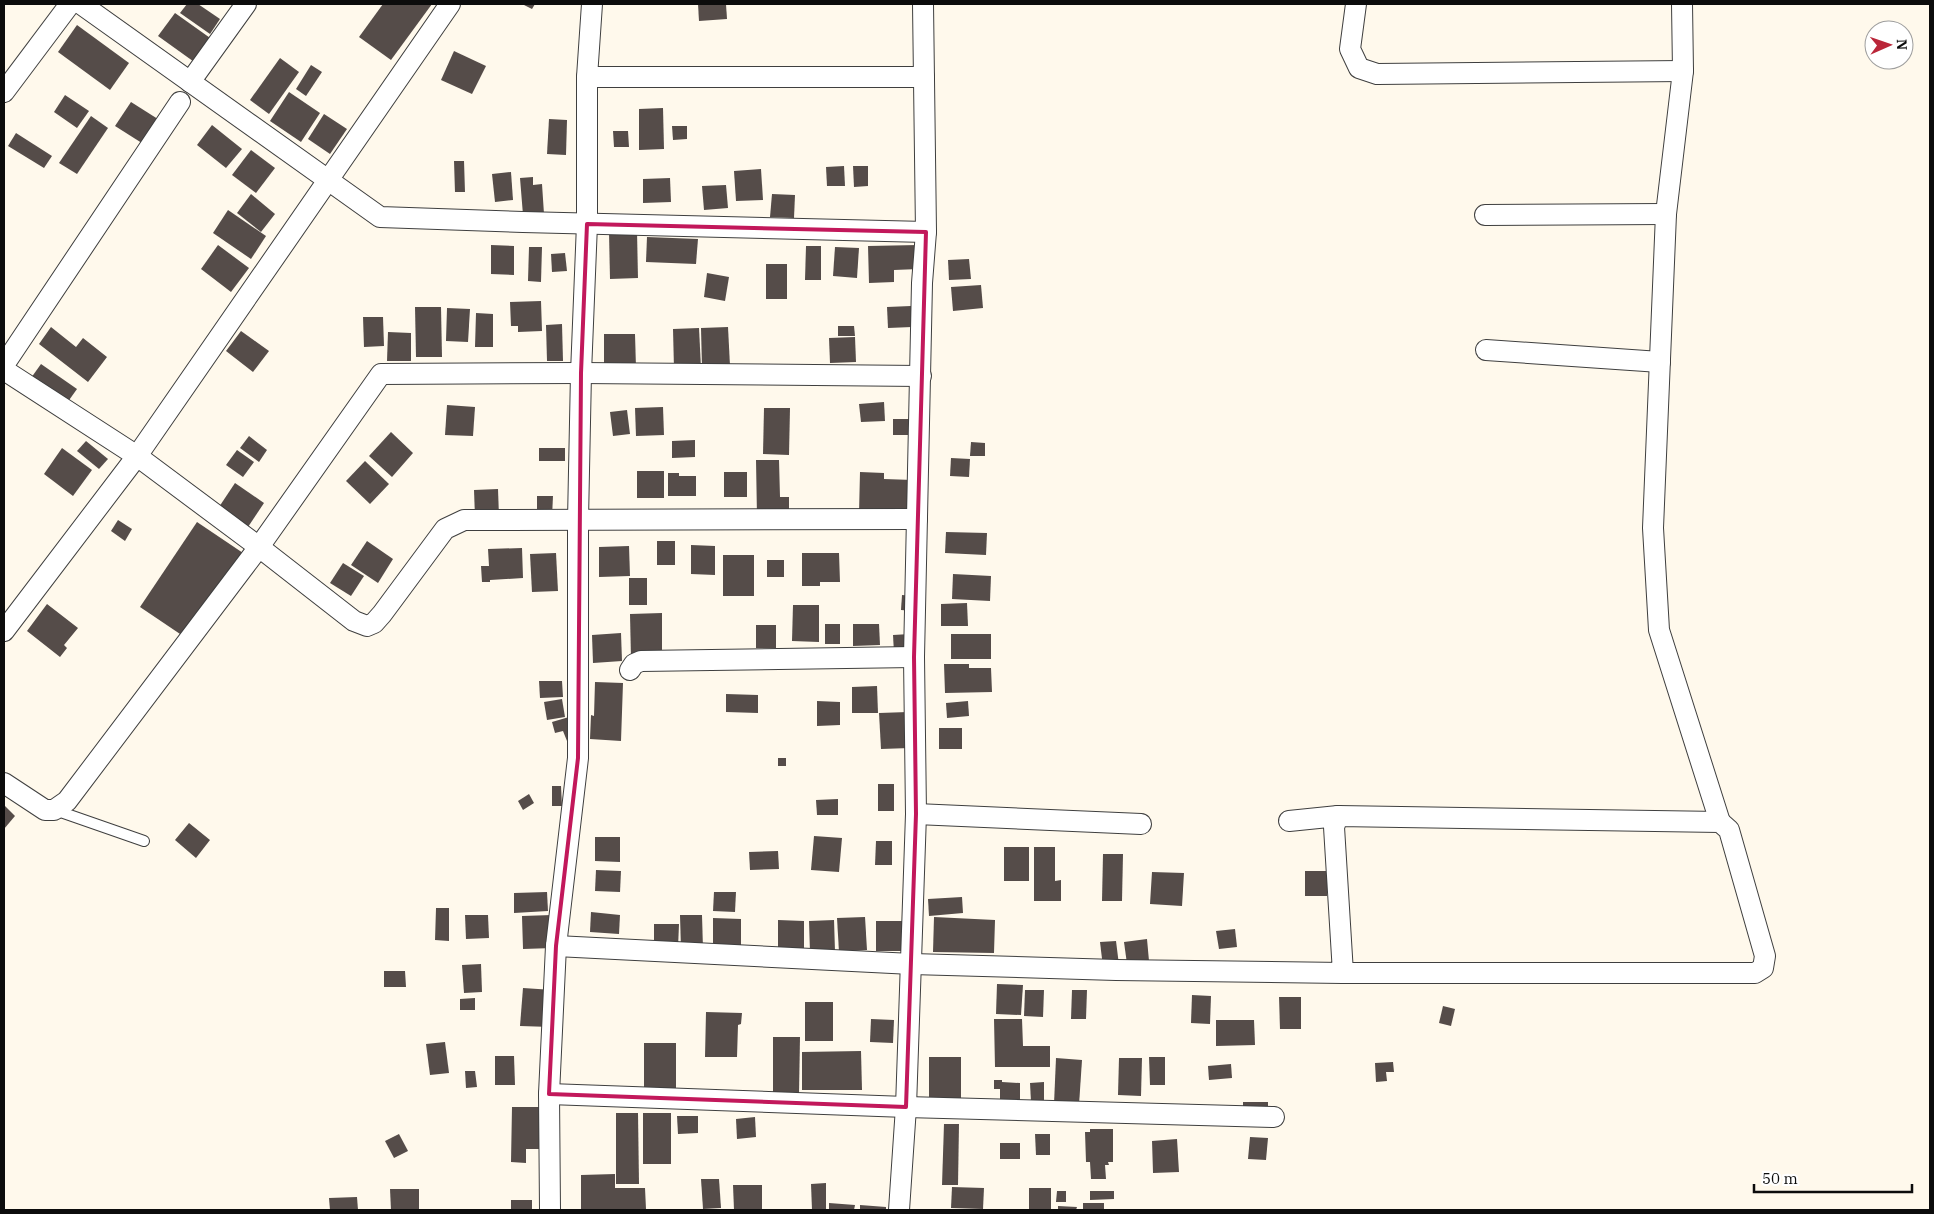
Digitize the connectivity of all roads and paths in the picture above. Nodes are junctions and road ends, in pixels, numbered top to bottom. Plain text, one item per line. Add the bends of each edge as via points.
1 (70, 4) edge
2 (81, 4) edge
3 (246, 4) edge
4 (450, 4) edge
5 (592, 4) edge
6 (924, 4) edge
7 (1356, 4) edge
8 (1682, 4) edge
9 (1684, 71) junction
10 (587, 77) junction
11 (924, 77) junction
12 (190, 82) junction
13 (4, 92) edge
14 (180, 102) dead end
15 (329, 180) junction
16 (1666, 214) junction
17 (1485, 216) dead end
18 (587, 224) junction
19 (926, 232) junction
20 (1486, 350) dead end
21 (1660, 362) junction
22 (4, 365) edge
23 (4, 370) edge
24 (581, 373) junction
25 (921, 376) junction
26 (136, 456) junction
27 (917, 519) junction
28 (578, 520) junction
29 (259, 547) junction
30 (4, 632) edge
31 (914, 657) junction
32 (630, 670) dead end
33 (4, 783) edge
34 (54, 810) junction
35 (916, 814) junction
36 (1338, 816) junction
37 (1289, 821) dead end
38 (1720, 822) junction
39 (1141, 824) dead end
40 (144, 841) dead end
41 (556, 946) junction
42 (912, 964) junction
43 (1343, 973) junction
44 (549, 1094) junction
45 (906, 1107) junction
46 (1274, 1117) dead end
47 (550, 1210) edge
48 (899, 1210) edge

1 - 13 street
2 - 12 street
3 - 12 street
4 - 15 street
5 - 10 street
6 - 11 street
7 - 9 street via 1350,49 1359,68 1377,74
8 - 9 street
9 - 16 street
10 - 11 street
10 - 18 street
11 - 19 street
12 - 15 street
14 - 22 street
15 - 18 street via 380,217
15 - 26 street
16 - 17 street
16 - 21 street
18 - 19 street
18 - 24 street
19 - 25 street
20 - 21 street
21 - 38 street via 1653,528 1659,630
23 - 26 street
24 - 25 street
24 - 28 street
24 - 29 street via 381,374
25 - 27 street
26 - 29 street
26 - 30 street
27 - 28 street
27 - 31 street
28 - 29 street via 464,520 445,530 382,614 366,626 354,621
28 - 41 street via 578,758
29 - 34 street via 67,801
31 - 32 street via 641,661
31 - 35 street
33 - 34 street via 45,810
34 - 40 lane
35 - 39 street
35 - 42 street
36 - 37 street
36 - 38 street
36 - 43 street via 1334,827
38 - 43 street via 1729,830 1765,956 1763,968 1755,973
41 - 42 street
41 - 44 street
42 - 43 street
42 - 45 street
44 - 45 street
44 - 47 street
45 - 46 street
45 - 48 street

